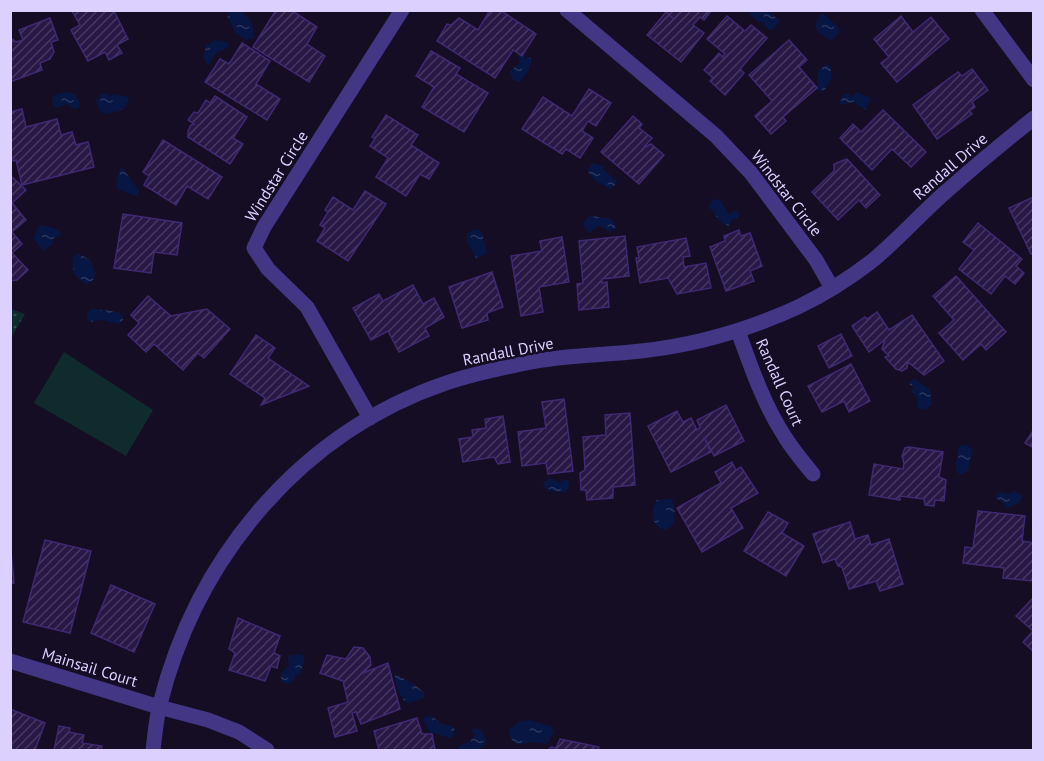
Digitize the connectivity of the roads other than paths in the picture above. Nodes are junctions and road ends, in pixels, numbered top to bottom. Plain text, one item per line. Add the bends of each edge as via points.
1 (402, 10) edge
2 (567, 10) edge
3 (982, 10) edge
4 (1034, 80) edge
5 (1034, 118) edge
6 (832, 288) junction
7 (738, 331) junction
8 (370, 418) junction
9 (813, 474) dead end
10 (10, 661) edge
11 (159, 708) junction
12 (153, 750) edge
13 (267, 750) edge

1 - 8 street, Windstar Circle via 254,248 268,269 307,307
2 - 6 street, Windstar Circle via 716,136 751,173 816,260
3 - 4 street
5 - 6 street, Randall Drive via 948,189 871,261
6 - 7 street, Randall Drive
7 - 8 street, Randall Drive via 642,351 538,361 447,382
7 - 9 street, Randall Court via 772,414
8 - 11 street, Randall Drive via 294,474 242,531 193,610
10 - 11 street, Mainsail Court
11 - 12 street, Randall Drive
11 - 13 street, Mainsail Court via 239,732

